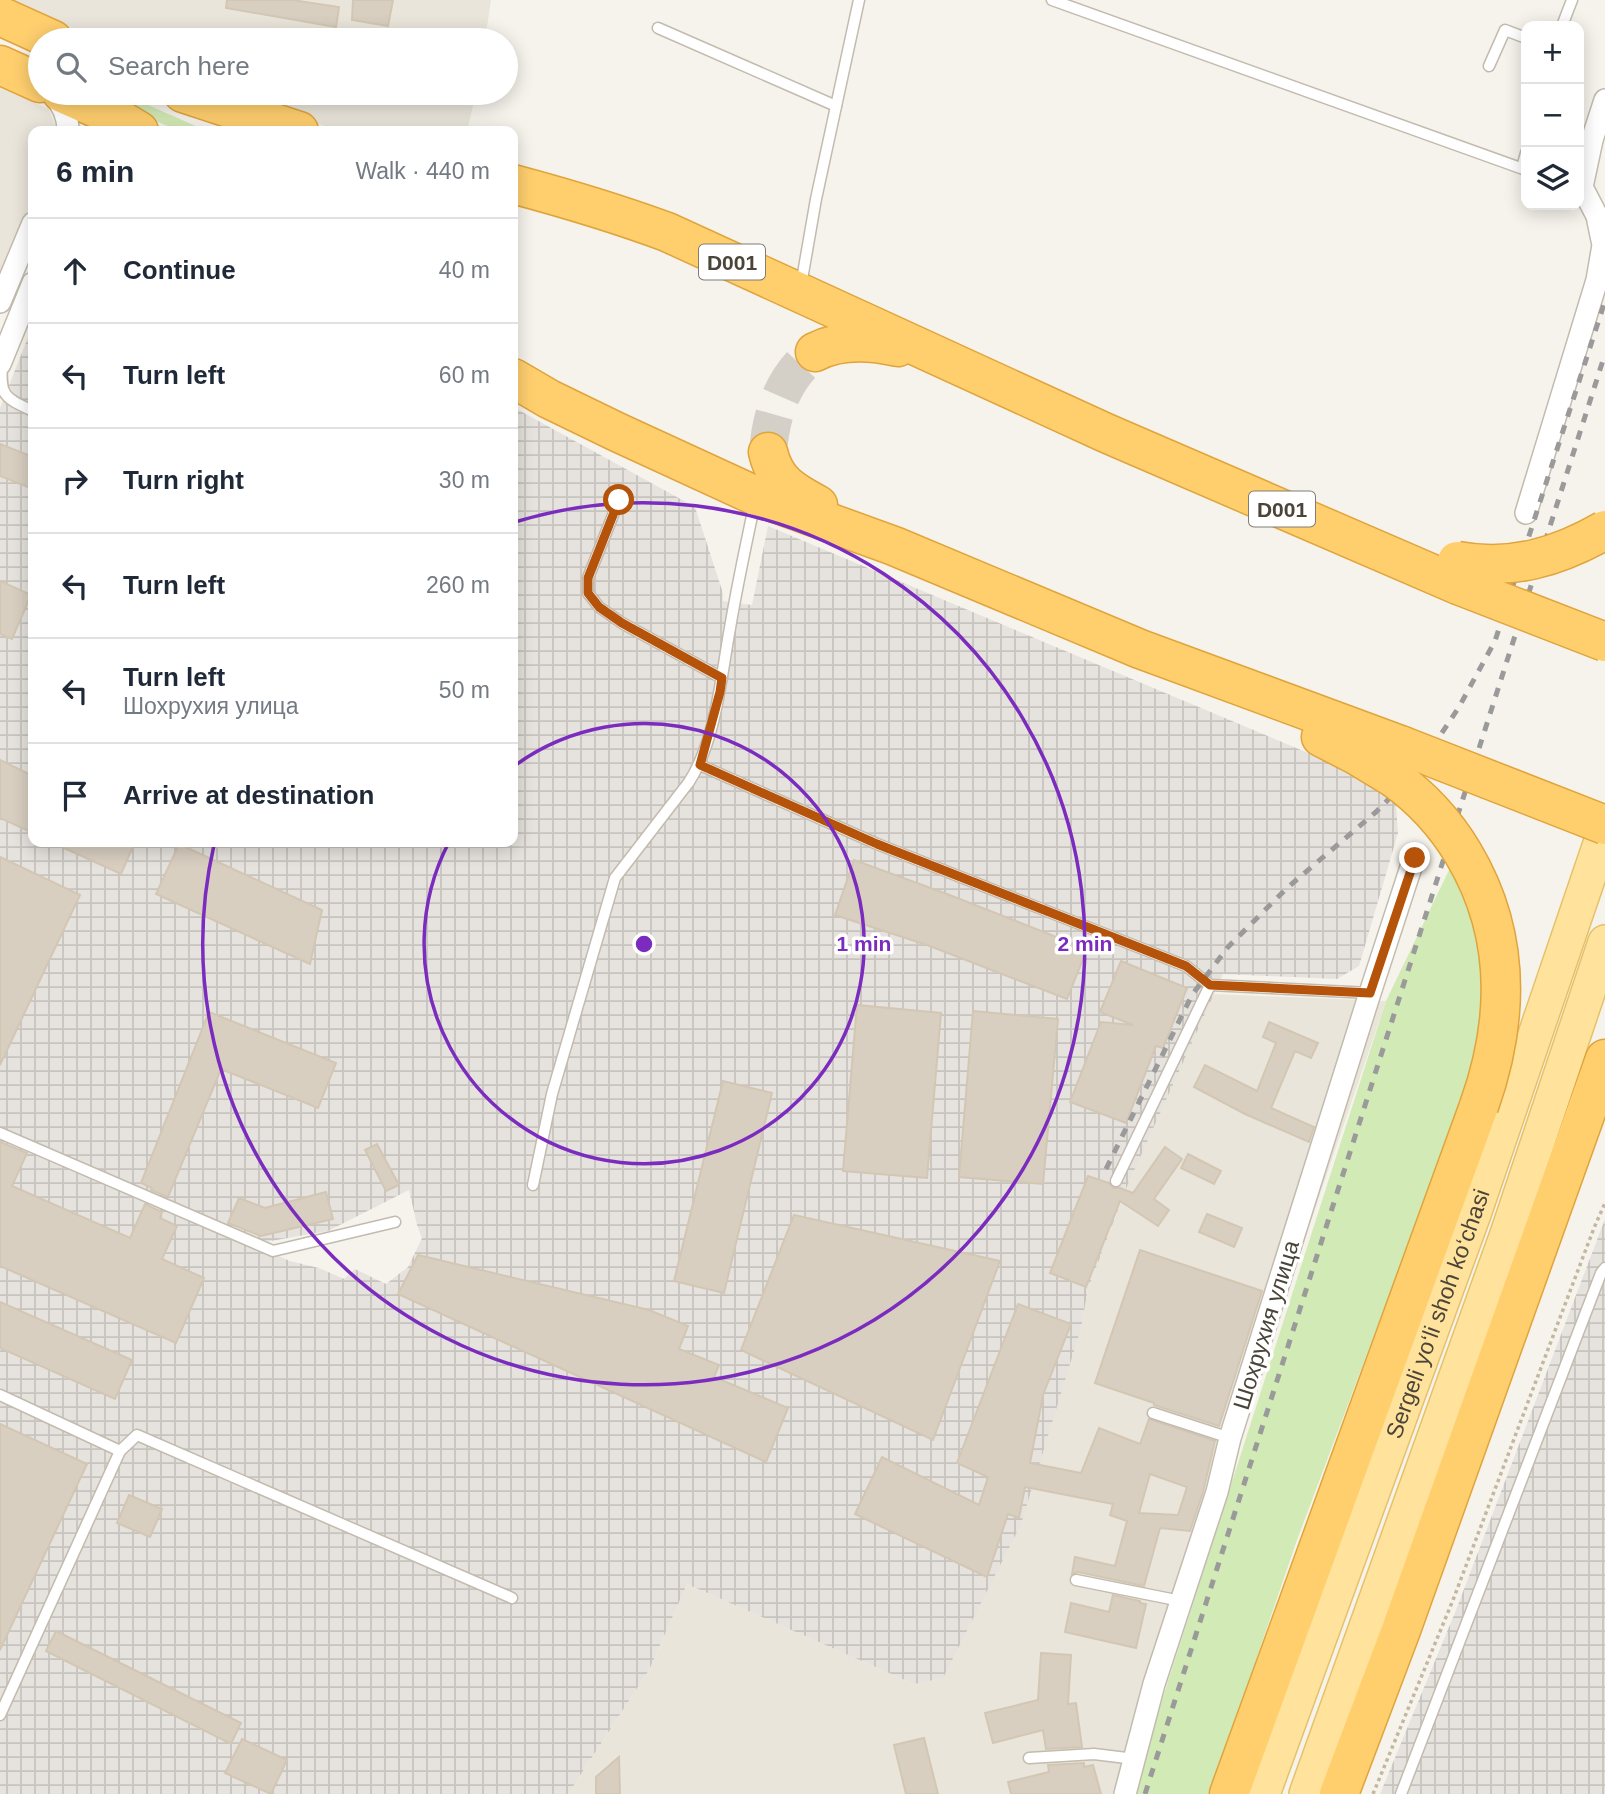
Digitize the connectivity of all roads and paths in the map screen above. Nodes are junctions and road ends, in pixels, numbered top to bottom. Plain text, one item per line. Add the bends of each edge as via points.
1 (859, 0) edge
2 (1052, 0) edge
3 (1572, 0) edge
4 (0, 16) edge
5 (1564, 21) edge
6 (658, 28) dead end
7 (28, 29) edge
8 (1521, 36) edge
9 (0, 65) edge
10 (1489, 65) dead end
11 (28, 78) edge
12 (1605, 100) edge
13 (62, 105) edge
14 (81, 105) edge
15 (220, 105) edge
16 (836, 106) junction
17 (68, 126) edge
18 (115, 126) edge
19 (284, 126) edge
20 (1521, 168) edge
21 (1584, 171) edge
22 (518, 185) edge
23 (1584, 194) edge
24 (28, 235) edge
25 (800, 292) junction
26 (28, 295) edge
27 (0, 302) edge
28 (815, 352) tunnel mouth
29 (944, 358) junction
30 (1, 361) edge
31 (518, 381) edge
32 (28, 409) edge
33 (768, 452) tunnel mouth
34 (756, 496) junction
35 (619, 500) dead end
36 (1526, 513) dead end
37 (1605, 530) edge
38 (894, 546) junction
39 (1458, 573) junction
40 (1605, 642) edge
41 (722, 678) junction
42 (1399, 762) junction
43 (700, 765) junction
44 (1605, 827) edge
45 (1415, 858) dead end
46 (1605, 942) edge
47 (1210, 985) junction
48 (1370, 993) junction
49 (1605, 1059) edge
50 (0, 1133) edge
51 (1116, 1181) dead end
52 (533, 1185) dead end
53 (1605, 1203) edge
54 (395, 1222) dead end
55 (1605, 1268) edge
56 (0, 1395) edge
57 (1153, 1413) dead end
58 (1230, 1438) junction
59 (120, 1451) junction
60 (1076, 1580) dead end
61 (512, 1598) dead end
62 (1181, 1601) junction
63 (0, 1715) edge
64 (1029, 1759) dead end
65 (1135, 1759) junction
66 (1125, 1794) edge
67 (1229, 1794) edge
68 (1263, 1794) edge
69 (1306, 1794) edge
70 (1339, 1794) edge
71 (1373, 1794) edge
72 (1401, 1794) edge

1 - 16 lane
2 - 20 lane
3 - 5 lane
4 - 7 highway
6 - 16 lane
8 - 10 lane via 1505,30
9 - 11 highway
12 - 21 street
13 - 17 street
14 - 18 highway
15 - 19 highway
16 - 25 lane
22 - 25 highway, D001 via 667,232
23 - 36 street via 1597,216 1603,245 1597,280
24 - 27 street
25 - 29 highway, D001
26 - 30 street
28 - 29 highway via 832,345 866,342
29 - 39 highway, D001 via 1106,433
30 - 32 lane via 2,392
31 - 34 highway
33 - 38 highway via 779,478 793,491
34 - 38 highway
34 - 41 lane
35 - 41 lane via 588,578 588,593 622,623
37 - 39 highway, bridge via 1530,561
38 - 42 highway
39 - 40 highway, bridge
41 - 43 lane
42 - 44 highway, bridge
42 - 67 highway, bridge via 1454,839 1492,918 1500,961 1496,1048 1479,1106
43 - 47 lane via 877,844 1186,966
43 - 52 lane via 615,878 552,1094
44 - 68 main road, Sergeli yo‘li shoh ko‘chasi via 1474,1214
45 - 48 street, Шохрухия улица
46 - 69 main road, Sergeli yo‘li shoh ko‘chasi via 1507,1234
47 - 48 lane
47 - 51 lane
48 - 58 street, Шохрухия улица
49 - 70 highway
50 - 54 lane via 273,1251
53 - 71 path via 1453,1600
55 - 72 lane
56 - 59 lane
57 - 58 lane
58 - 62 street, Шохрухия улица
59 - 61 lane via 137,1435
59 - 63 lane
60 - 62 lane
62 - 65 street, Шохрухия улица
64 - 65 lane via 1094,1754
65 - 66 street, Шохрухия улица

